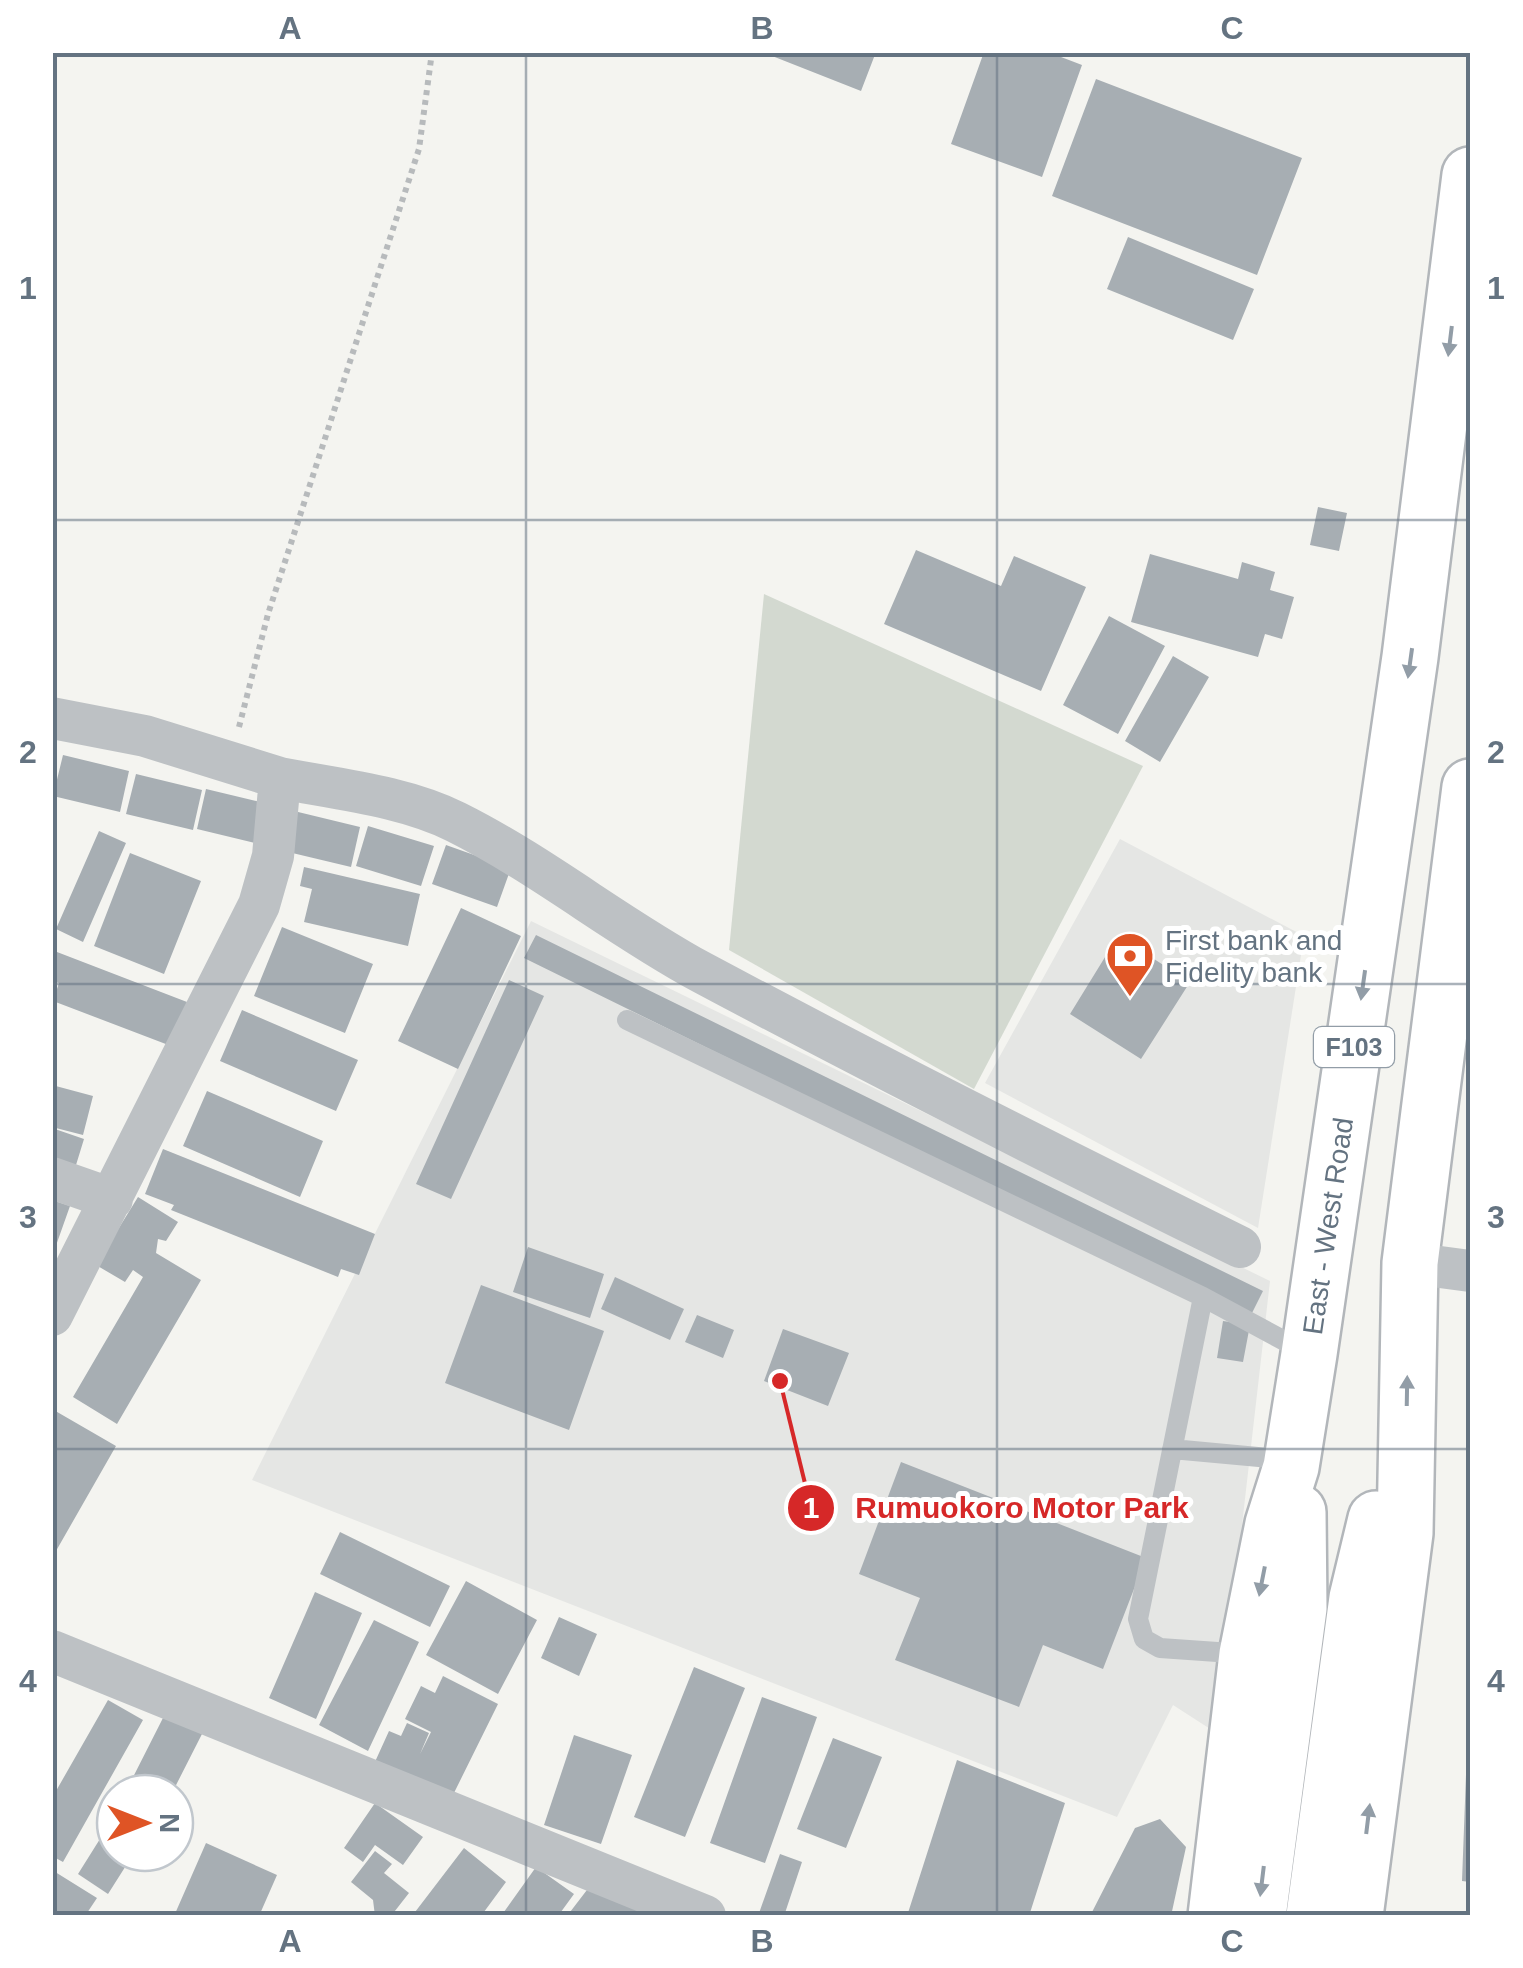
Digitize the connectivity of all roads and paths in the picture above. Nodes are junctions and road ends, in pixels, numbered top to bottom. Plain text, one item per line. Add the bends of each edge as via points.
1 (432, 52) edge
2 (1470, 174) edge
3 (52, 718) edge
4 (230, 762) junction
5 (280, 778) junction
6 (1470, 787) edge
7 (627, 1020) dead end
8 (52, 1178) edge
9 (112, 1199) junction
10 (1240, 1247) dead end
11 (1410, 1263) junction
12 (1470, 1271) edge
13 (1202, 1297) junction
14 (52, 1316) edge
15 (1309, 1354) junction
16 (1172, 1449) junction
17 (1406, 1460) junction
18 (1290, 1464) junction
19 (52, 1651) edge
20 (1267, 1667) junction
21 (706, 1916) edge
22 (1216, 1916) edge
23 (1258, 1916) edge
24 (1314, 1916) edge
25 (1355, 1916) edge

1 - 4 path via 418,149 268,614
2 -> 15 main road, East - West Road / F103 via 1410,658
3 - 4 street
4 - 5 street
5 - 9 street via 273,856 259,905
5 - 10 street via 452,820 558,879 645,942 951,1106
6 - 11 main road, F103
7 - 13 lane
8 - 9 street
9 - 14 street
11 - 12 street
17 -> 11 main road, F103
13 - 15 lane
13 - 16 lane
15 - 18 main road, East - West Road / F103
16 - 18 lane
16 - 20 lane via 1138,1618 1144,1639 1160,1648
17 - 24 main road via 1370,1530
25 -> 17 main road, F103 via 1404,1533
18 -> 20 main road, East - West Road / F103 via 1273,1524
19 - 21 street
20 - 22 main road, East - West Road / F103
20 -> 23 main road

